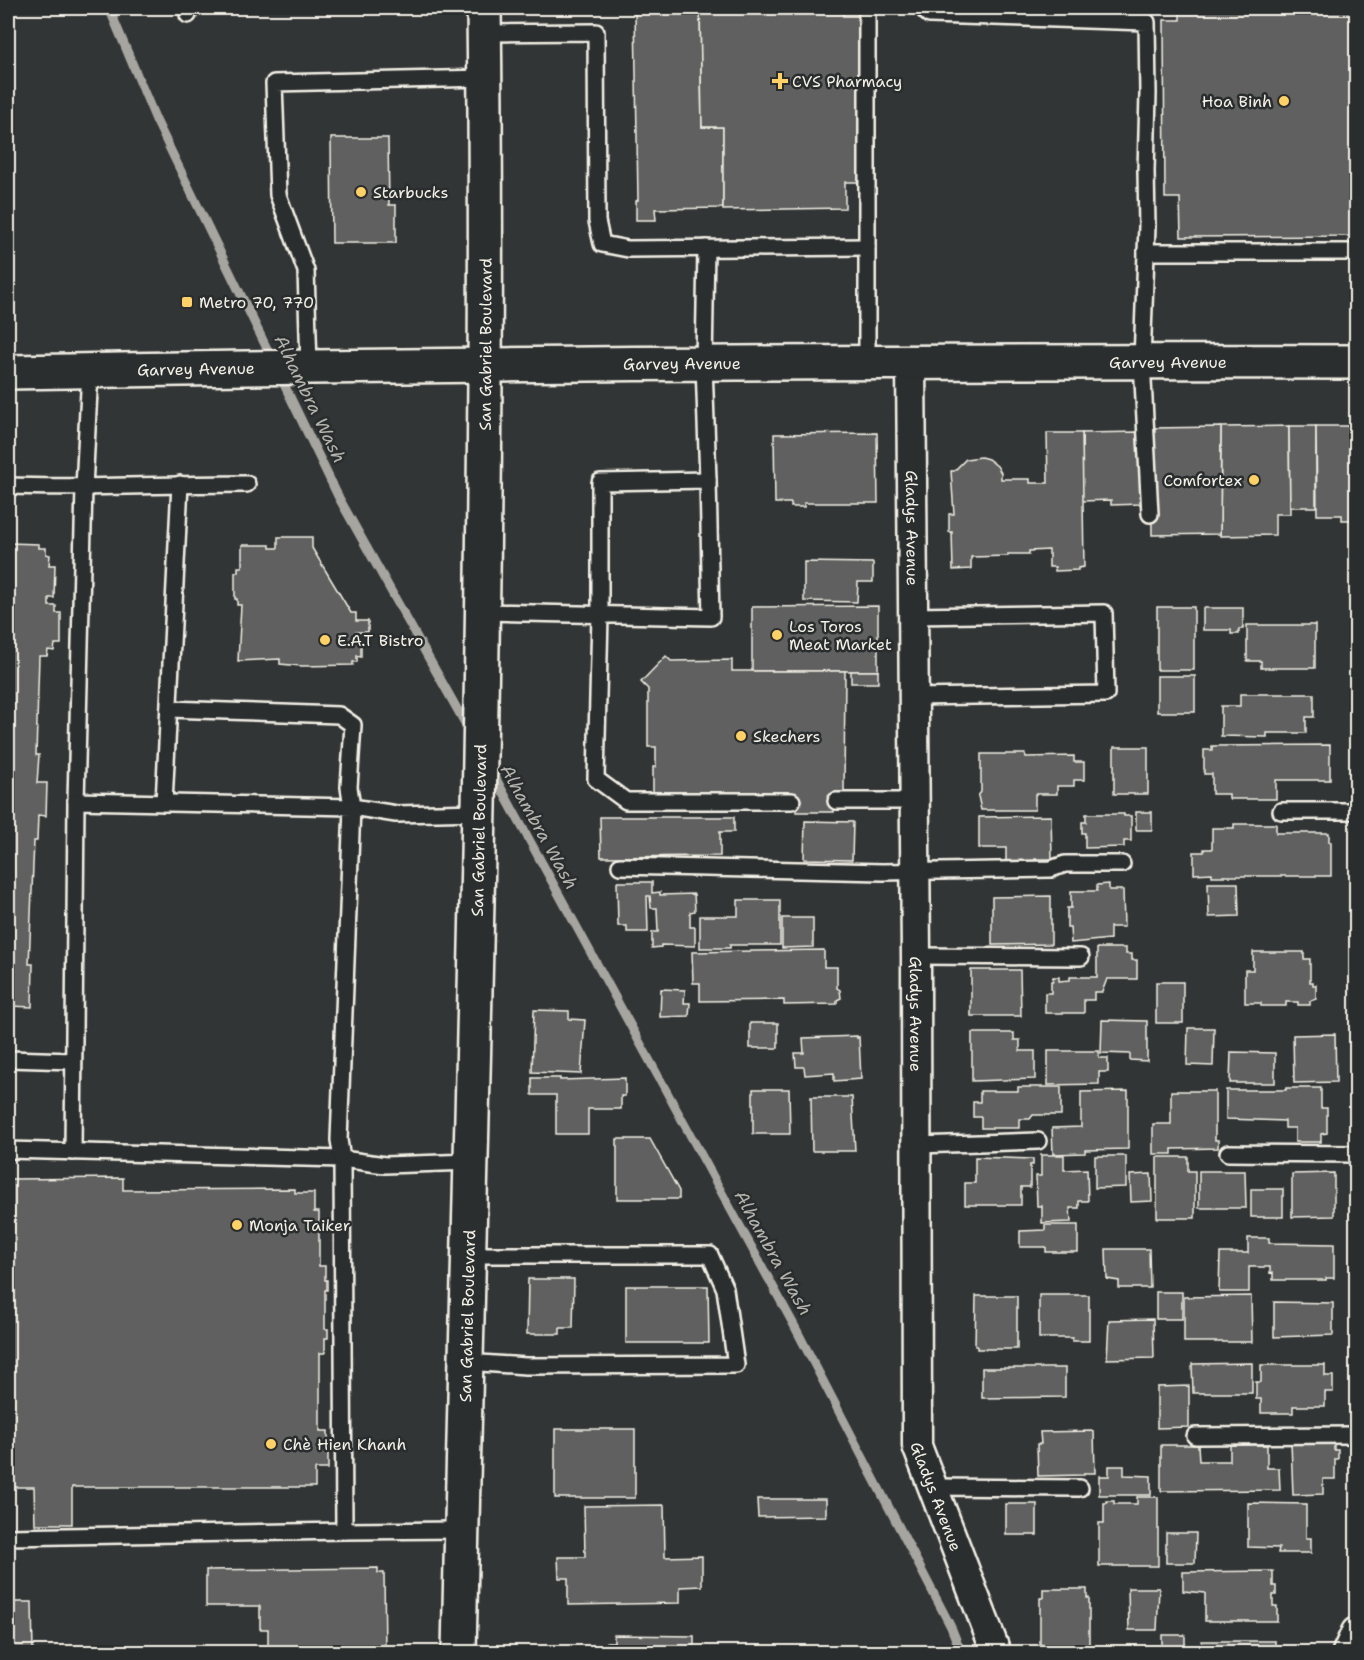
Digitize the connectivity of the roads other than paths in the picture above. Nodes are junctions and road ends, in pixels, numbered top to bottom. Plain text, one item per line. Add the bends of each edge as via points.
1 (867, 8) edge
2 (922, 8) edge
3 (1147, 15) edge
4 (484, 20) edge
5 (485, 78) junction
6 (867, 247) junction
7 (706, 248) junction
8 (1146, 252) junction
9 (1356, 252) edge
10 (1142, 361) junction
11 (867, 362) junction
12 (911, 362) junction
13 (1356, 362) edge
14 (704, 364) junction
15 (313, 366) junction
16 (486, 366) junction
17 (90, 371) junction
18 (8, 372) edge
19 (708, 480) junction
20 (180, 484) junction
21 (247, 484) dead end
22 (8, 486) edge
23 (84, 488) junction
24 (1150, 514) dead end
25 (484, 612) junction
26 (600, 615) junction
27 (913, 616) junction
28 (914, 697) junction
29 (169, 709) junction
30 (76, 801) junction
31 (792, 801) dead end
32 (836, 801) dead end
33 (915, 801) junction
34 (165, 803) junction
35 (352, 807) junction
36 (1281, 811) dead end
37 (1356, 811) edge
38 (479, 818) junction
39 (1122, 864) dead end
40 (620, 866) dead end
41 (915, 870) junction
42 (916, 956) junction
43 (1081, 957) dead end
44 (8, 1059) edge
45 (74, 1061) junction
46 (1038, 1141) dead end
47 (917, 1145) junction
48 (8, 1150) edge
49 (73, 1152) junction
50 (1228, 1153) dead end
51 (1356, 1154) edge
52 (342, 1159) junction
53 (471, 1162) junction
54 (469, 1256) junction
55 (466, 1362) junction
56 (1356, 1435) edge
57 (1195, 1436) dead end
58 (932, 1487) junction
59 (1080, 1488) dead end
60 (462, 1530) junction
61 (344, 1531) junction
62 (8, 1537) edge
63 (1356, 1632) edge
64 (465, 1652) edge
65 (996, 1653) edge
66 (1347, 1653) edge

1 - 6 lane
2 - 3 lane via 930,15
3 - 8 lane
4 - 5 main road, San Gabriel Boulevard
4 - 7 lane via 596,32 597,221 602,244 628,249
5 - 15 lane via 274,83 278,195 306,271
5 - 16 main road, San Gabriel Boulevard
6 - 7 lane
6 - 11 lane
7 - 14 lane
8 - 9 lane
8 - 10 lane
10 - 12 main road, Garvey Avenue
10 - 13 main road, Garvey Avenue
10 - 24 lane
11 - 12 main road, Garvey Avenue
11 - 14 main road, Garvey Avenue
12 - 27 street, Gladys Avenue
14 - 16 main road, Garvey Avenue
14 - 19 lane
15 - 16 main road, Garvey Avenue
15 - 17 main road, Garvey Avenue
16 - 25 main road, San Gabriel Boulevard
17 - 18 main road, Garvey Avenue
17 - 23 lane
19 - 26 lane via 600,482
19 - 26 lane via 711,617
20 - 21 lane
20 - 23 lane
20 - 29 lane
22 - 23 lane
23 - 30 lane
25 - 26 lane
25 - 38 main road, San Gabriel Boulevard
26 - 31 lane via 596,779 626,801
27 - 28 street, Gladys Avenue
27 - 28 lane via 1104,613 1106,694
28 - 33 street, Gladys Avenue
29 - 34 lane
29 - 35 lane via 339,715 353,725 349,787
30 - 34 lane
30 - 45 lane
32 - 33 lane
33 - 41 street, Gladys Avenue
34 - 35 lane
35 - 38 lane via 396,814
35 - 52 lane via 339,1140
36 - 37 lane
38 - 53 main road, San Gabriel Boulevard
39 - 41 lane
40 - 41 lane
41 - 42 street, Gladys Avenue
42 - 43 lane
42 - 47 street, Gladys Avenue
44 - 45 lane
45 - 49 lane
46 - 47 lane
47 - 58 street, Gladys Avenue via 917,1446
48 - 49 lane
49 - 52 lane
50 - 51 lane
52 - 53 lane via 385,1165
52 - 61 lane
53 - 54 main road, San Gabriel Boulevard
54 - 55 main road, San Gabriel Boulevard
54 - 55 lane via 711,1256 725,1289 736,1365 526,1366
55 - 60 main road, San Gabriel Boulevard
56 - 57 lane
58 - 59 lane
58 - 65 street, Gladys Avenue
60 - 61 lane
60 - 64 main road, San Gabriel Boulevard
61 - 62 lane
63 - 66 street

